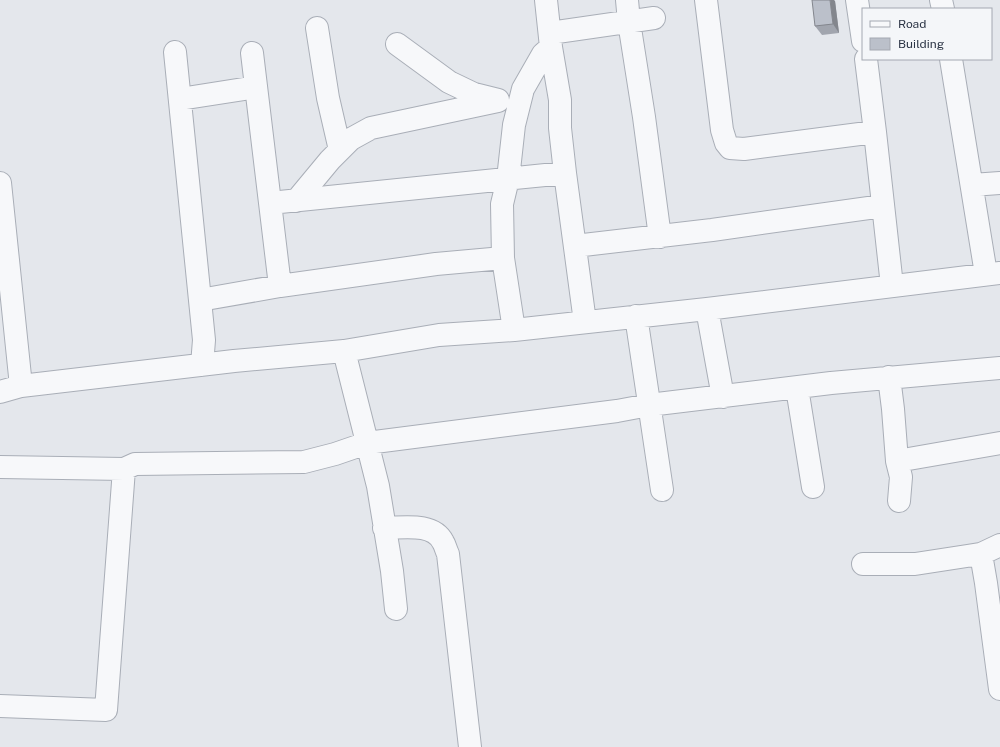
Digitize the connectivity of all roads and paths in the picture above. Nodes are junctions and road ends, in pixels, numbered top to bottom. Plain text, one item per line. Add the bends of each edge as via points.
1 (546, 0) edge
2 (628, 0) edge
3 (706, 0) edge
4 (857, 0) edge
5 (654, 18) dead end
6 (629, 22) junction
7 (862, 23) edge
8 (317, 28) dead end
9 (550, 40) junction
10 (397, 44) dead end
11 (176, 52) dead end
12 (252, 53) dead end
13 (869, 60) edge
14 (951, 60) edge
15 (256, 87) junction
16 (180, 99) junction
17 (508, 103) junction
18 (876, 132) junction
19 (340, 150) junction
20 (564, 173) junction
21 (508, 179) junction
22 (0, 183) edge
23 (1000, 183) edge
24 (972, 185) junction
25 (296, 201) junction
26 (270, 203) junction
27 (883, 206) junction
28 (2, 229) edge
29 (660, 237) junction
30 (575, 246) junction
31 (503, 258) junction
32 (993, 274) edge
33 (280, 286) junction
34 (892, 286) junction
35 (200, 300) junction
36 (707, 309) junction
37 (7, 313) edge
38 (636, 316) junction
39 (585, 322) junction
40 (514, 330) junction
41 (344, 351) junction
42 (202, 365) junction
43 (1000, 368) edge
44 (889, 378) junction
45 (797, 388) junction
46 (7, 390) edge
47 (723, 397) junction
48 (0, 406) edge
49 (649, 406) junction
50 (367, 444) junction
51 (1000, 444) edge
52 (897, 460) junction
53 (0, 467) edge
54 (124, 469) junction
55 (813, 487) dead end
56 (662, 490) dead end
57 (899, 501) dead end
58 (384, 528) junction
59 (1000, 545) edge
60 (981, 554) junction
61 (863, 564) dead end
62 (396, 609) dead end
63 (1000, 689) edge
64 (0, 706) edge
65 (470, 747) edge

1 - 9 street
2 - 6 street
3 - 18 street via 722,130 730,148 744,149
4 - 7 street
5 - 6 street
6 - 9 street
6 - 29 street
8 - 19 street via 328,98
9 - 17 street via 524,89
9 - 20 street via 560,100
10 - 17 street via 449,82 474,94
11 - 16 street
12 - 15 street
13 - 18 street
14 - 24 street
15 - 16 street
15 - 26 street
16 - 35 street
17 - 19 street via 371,128 351,139
17 - 21 street via 514,125
18 - 27 street
19 - 25 street
20 - 21 street
20 - 30 street
21 - 25 street
21 - 31 street via 502,204
22 - 28 street
23 - 24 street
24 - 32 street
25 - 26 street
26 - 33 street
27 - 29 street
27 - 34 street
28 - 37 street
29 - 30 street
30 - 39 street
31 - 33 street via 436,264
31 - 40 street
32 - 34 street
33 - 35 street
34 - 36 street
35 - 42 street via 204,340
36 - 38 street
36 - 47 street
37 - 46 street
38 - 39 street
38 - 49 street
39 - 40 street
40 - 41 street via 439,335
41 - 42 street
41 - 50 street
42 - 46 street
43 - 44 street
44 - 45 street
44 - 52 street
45 - 47 street
45 - 55 street
46 - 48 street
47 - 49 street
49 - 50 street
49 - 56 street
50 - 54 street via 304,462 135,464
50 - 58 street via 378,486
51 - 52 street
52 - 57 street via 900,477
53 - 54 street
54 - 64 street via 106,710
58 - 62 street
58 - 65 street via 423,528 432,531 443,540 448,554
59 - 60 street
60 - 61 street via 915,564
60 - 63 street

